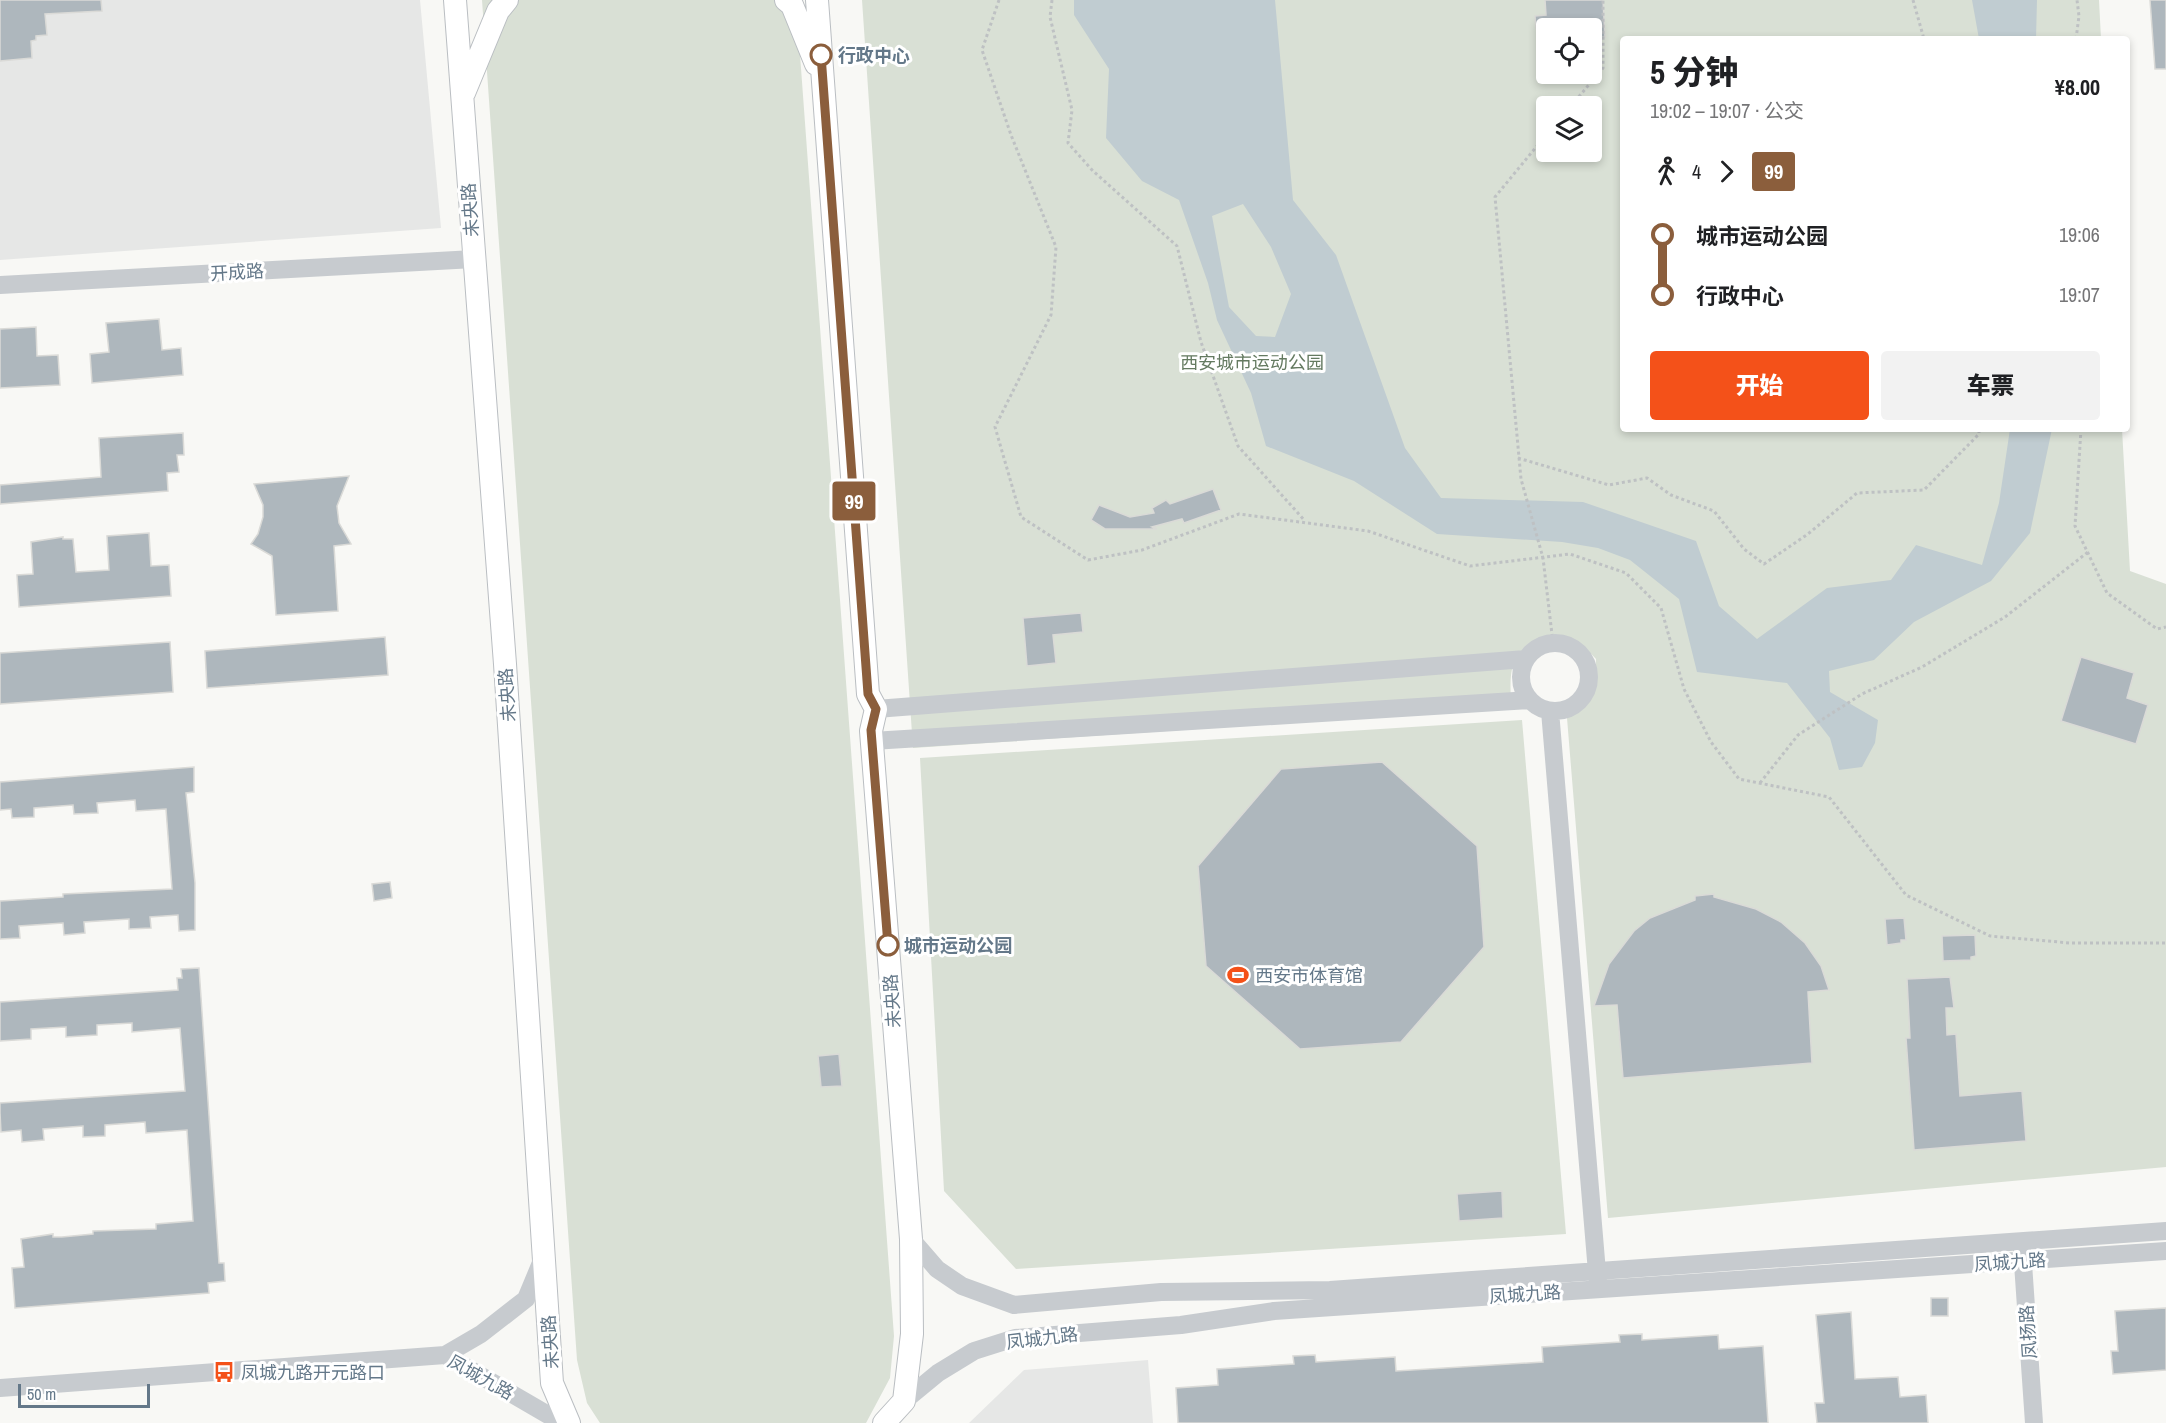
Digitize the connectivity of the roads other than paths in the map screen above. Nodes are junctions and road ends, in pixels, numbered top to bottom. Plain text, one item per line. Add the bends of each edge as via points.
1 (455, 0) edge
2 (507, 0) edge
3 (786, 0) edge
4 (817, 0) edge
5 (824, 82) junction
6 (462, 96) junction
7 (474, 259) junction
8 (0, 285) edge
9 (1526, 659) junction
10 (1530, 700) junction
11 (876, 709) junction
12 (1550, 711) junction
13 (872, 741) junction
14 (2166, 1231) edge
15 (911, 1239) junction
16 (2022, 1241) junction
17 (2166, 1251) edge
18 (544, 1256) junction
19 (2023, 1261) junction
20 (1597, 1280) junction
21 (445, 1355) junction
22 (0, 1388) edge
23 (904, 1401) junction
24 (562, 1423) edge
25 (569, 1423) edge
26 (884, 1423) edge
27 (2034, 1423) edge

1 - 6 main road, 未央路
2 - 6 main road via 498,10
3 - 5 main road via 792,5
4 - 5 main road, 未央路
5 - 11 main road, 未央路 via 868,694
6 - 7 main road, 未央路
7 - 8 street, 开成路
7 - 18 main road, 未央路
9 - 10 street via 1521,680
9 - 11 street
9 - 12 street via 1542,645 1553,643 1574,649 1582,656 1589,677 1581,698 1572,706
10 - 12 street
10 - 13 street
11 - 13 main road, 未央路
12 - 20 street
13 - 15 main road, 未央路
14 - 16 street, 凤城九路
15 - 20 street, 凤城九路 via 937,1269 962,1286 1014,1305 1161,1292
15 - 23 main road, 未央路 via 912,1334
16 - 19 street, 凤扬路
16 - 20 street, 凤城九路
17 - 19 street, 凤城九路
18 - 21 street via 526,1299 481,1334
18 - 25 main road, 未央路 via 552,1383
19 - 20 street, 凤城九路
19 - 27 street, 凤扬路
20 - 23 street, 凤城九路 via 1274,1311 1181,1325 1015,1338 974,1351 938,1373
21 - 22 street, 凤城九路
21 - 24 street, 凤城九路
23 - 26 main road

